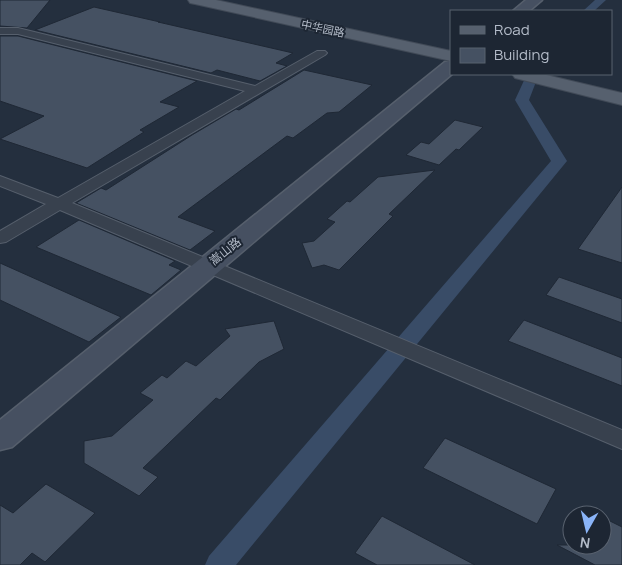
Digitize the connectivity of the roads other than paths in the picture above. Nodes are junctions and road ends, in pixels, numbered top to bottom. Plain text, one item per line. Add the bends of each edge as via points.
1 (195, 0) edge
2 (222, 0) edge
3 (535, 0) edge
4 (521, 10) edge
5 (0, 31) edge
6 (450, 50) edge
7 (321, 53) dead end
8 (450, 56) edge
9 (450, 67) edge
10 (536, 75) edge
11 (552, 76) edge
12 (256, 90) junction
13 (622, 91) edge
14 (622, 99) edge
15 (0, 181) edge
16 (60, 204) junction
17 (0, 238) edge
18 (207, 266) junction
19 (0, 438) edge
20 (622, 440) edge

1 - 8 main road, 中华园路
2 - 6 main road, 中华园路
3 - 4 street
5 - 12 street via 18,31
7 - 12 street
9 - 18 street, 嵩山路
10 - 11 main road
11 - 13 main road
11 - 14 main road
12 - 16 street
15 - 16 street
16 - 17 street
16 - 18 street
18 - 19 street, 嵩山路
18 - 20 street

